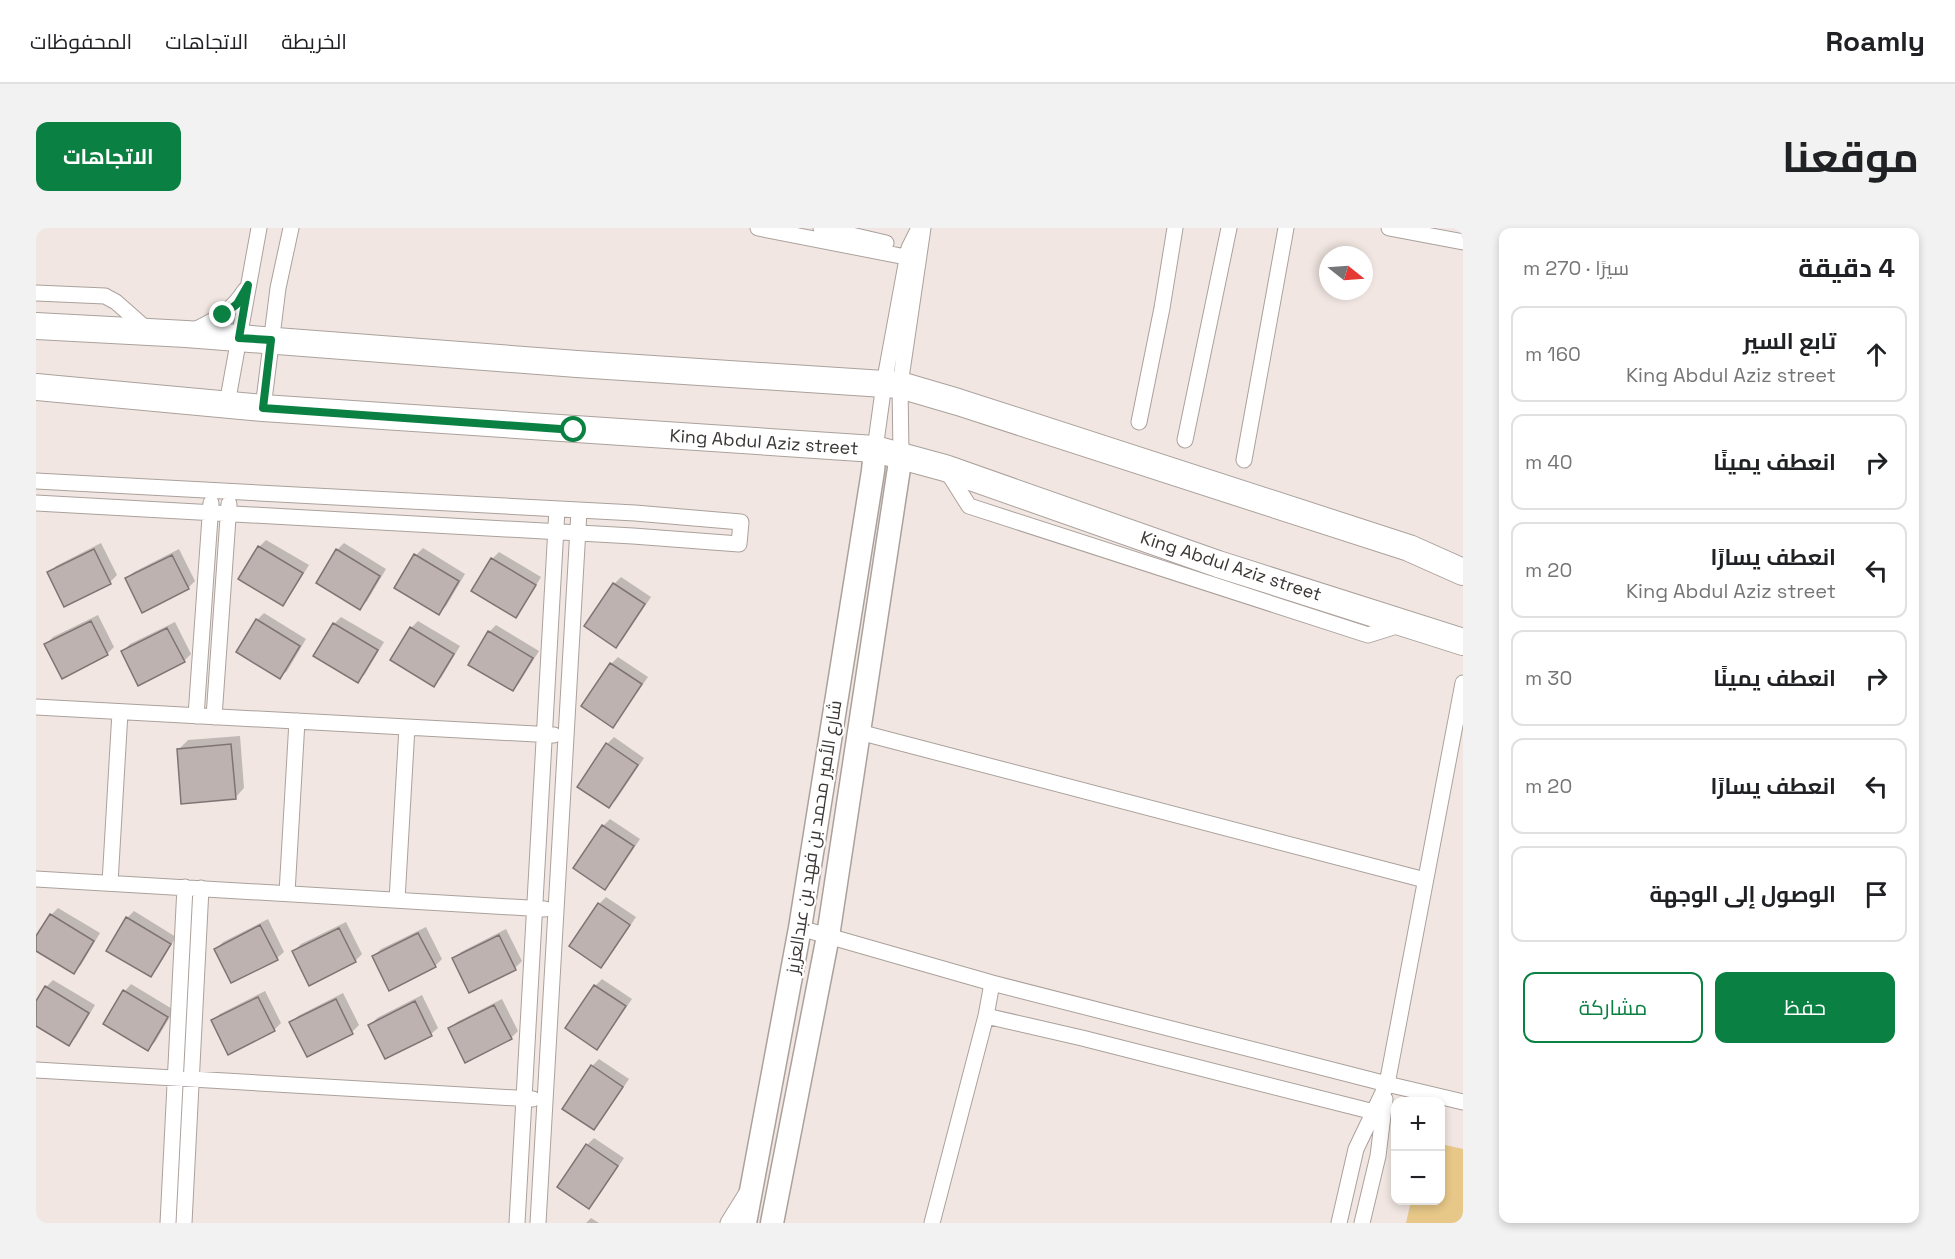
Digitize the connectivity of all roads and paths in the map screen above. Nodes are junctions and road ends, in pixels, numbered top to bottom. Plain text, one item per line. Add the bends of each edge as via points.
1 (259, 228) edge
2 (291, 228) edge
3 (758, 228) edge
4 (821, 228) edge
5 (921, 228) edge
6 (1175, 228) edge
7 (1229, 228) edge
8 (1286, 228) edge
9 (1389, 228) edge
10 (1463, 242) edge
11 (914, 254) junction
12 (248, 285) junction
13 (36, 293) edge
14 (36, 326) edge
15 (150, 332) junction
16 (186, 334) junction
17 (239, 338) junction
18 (271, 340) junction
19 (892, 385) junction
20 (36, 387) edge
21 (227, 404) junction
22 (263, 408) junction
23 (1139, 422) dead end
24 (1185, 440) dead end
25 (875, 449) junction
26 (901, 455) junction
27 (1244, 460) dead end
28 (36, 481) edge
29 (211, 491) junction
30 (230, 492) junction
31 (36, 503) edge
32 (557, 509) junction
33 (579, 511) junction
34 (210, 513) junction
35 (228, 514) junction
36 (556, 532) junction
37 (577, 533) junction
38 (1463, 572) edge
39 (1463, 642) edge
40 (1463, 683) edge
41 (36, 707) edge
42 (120, 712) junction
43 (196, 716) junction
44 (214, 717) junction
45 (297, 721) junction
46 (407, 727) junction
47 (859, 732) junction
48 (545, 734) junction
49 (565, 735) junction
50 (36, 879) edge
51 (1425, 880) junction
52 (110, 883) junction
53 (185, 888) junction
54 (201, 888) junction
55 (287, 893) junction
56 (397, 900) junction
57 (535, 908) junction
58 (556, 909) junction
59 (800, 928) junction
60 (828, 936) junction
61 (992, 983) junction
62 (986, 1016) junction
63 (36, 1070) edge
64 (175, 1078) junction
65 (192, 1079) junction
66 (1387, 1084) junction
67 (525, 1099) junction
68 (545, 1100) junction
69 (1463, 1102) edge
70 (1374, 1112) junction
71 (752, 1184) junction
72 (168, 1223) edge
73 (184, 1223) edge
74 (518, 1223) edge
75 (538, 1223) edge
76 (728, 1223) edge
77 (745, 1223) edge
78 (772, 1223) edge
79 (932, 1223) edge
80 (1339, 1223) edge
81 (1362, 1223) edge

1 - 12 street
2 - 18 street
3 - 11 street
4 - 11 street
5 - 11 street
6 - 23 street
7 - 24 street
8 - 27 street
9 - 10 street
11 - 19 street
12 - 16 street via 237,304
12 - 17 street
13 - 15 street via 105,296
14 - 15 main road
15 - 16 main road
16 - 17 main road
17 - 18 main road
17 - 21 street
18 - 19 main road
18 - 22 street
19 - 25 street
19 - 26 street
19 - 38 main road via 969,405 1408,548
20 - 21 main road, King Abdul Aziz street
21 - 22 main road, King Abdul Aziz street
22 - 25 main road, King Abdul Aziz street
25 - 26 main road, King Abdul Aziz street
25 - 59 main road, شارع الأمير محمد بن فهد بن عبدالعزيز
26 - 39 main road, King Abdul Aziz street via 1218,564
26 - 47 main road, شارع الأمير محمد بن فهد بن عبدالعزيز
28 - 29 street
29 - 30 street
29 - 34 street
30 - 32 street
30 - 35 street
31 - 34 street
32 - 33 street
32 - 36 street
33 - 37 street
33 - 37 street via 741,522 739,544
34 - 35 street
34 - 43 street
35 - 36 street
35 - 44 street
36 - 37 street
36 - 48 street
37 - 49 street
40 - 51 street
41 - 42 street
42 - 43 street
42 - 52 street
43 - 44 street
44 - 45 street
45 - 46 street
45 - 55 street
46 - 48 street
46 - 56 street
47 - 51 street
47 - 60 main road, شارع الأمير محمد بن فهد بن عبدالعزيز
48 - 49 street
48 - 57 street
49 - 58 street
50 - 52 street
51 - 66 street
52 - 53 street
53 - 54 street
53 - 64 street
54 - 55 street
54 - 65 street
55 - 56 street
56 - 57 street
57 - 58 street
57 - 67 street
58 - 68 street
59 - 60 street
59 - 71 main road, شارع الأمير محمد بن فهد بن عبدالعزيز
60 - 61 street
60 - 78 main road, شارع الأمير محمد بن فهد بن عبدالعزيز
61 - 62 street
61 - 66 street
62 - 70 street
62 - 79 street
63 - 64 street
64 - 65 street
64 - 72 street
65 - 67 street
65 - 73 street
66 - 69 street
66 - 70 street
66 - 81 street via 1378,1156
67 - 68 street
67 - 74 street
68 - 75 street
70 - 80 street via 1356,1149
71 - 76 street
71 - 77 main road, شارع الأمير محمد بن فهد بن عبدالعزيز

